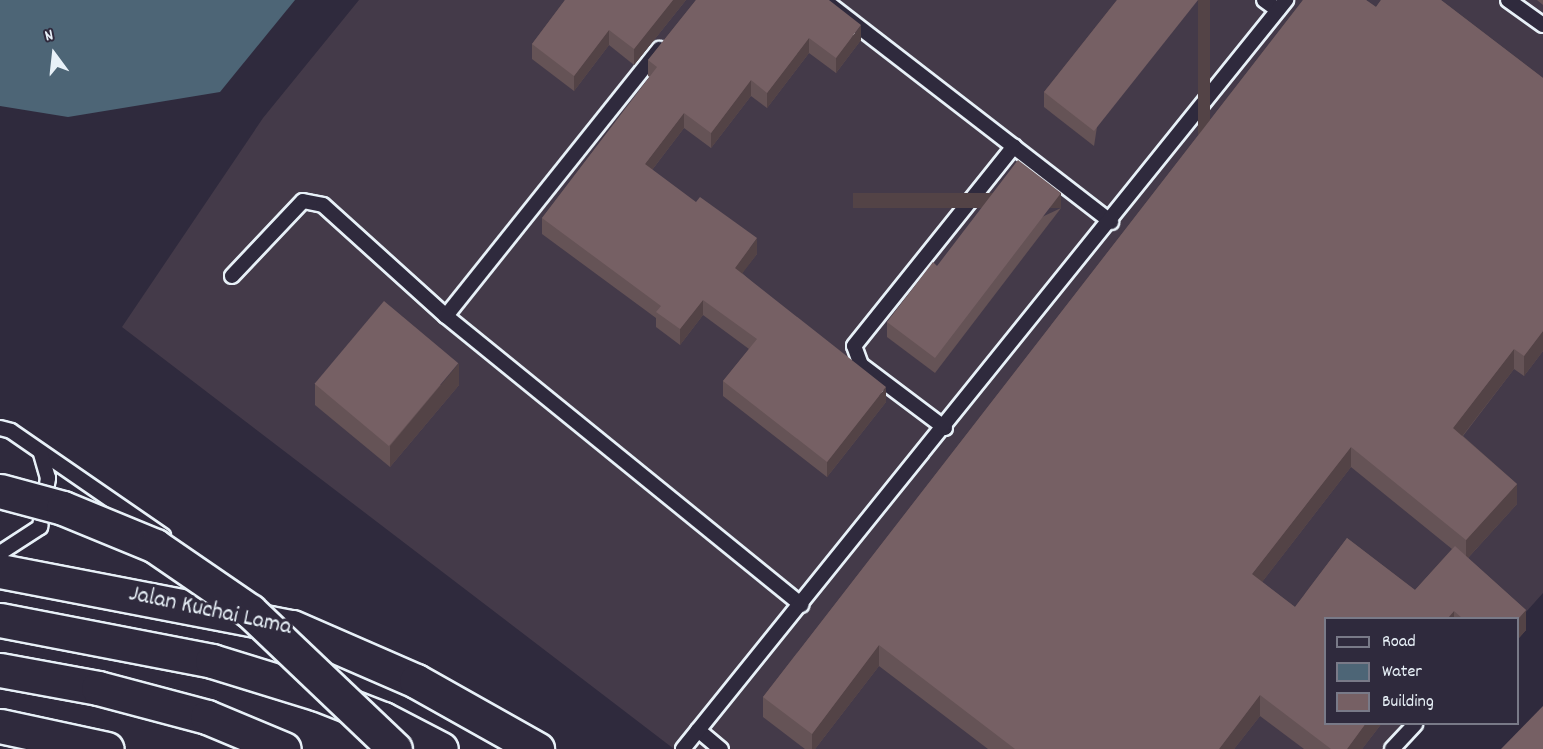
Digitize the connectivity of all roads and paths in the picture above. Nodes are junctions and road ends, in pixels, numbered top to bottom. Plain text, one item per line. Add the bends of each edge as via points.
1 (824, 0) edge
2 (1264, 0) edge
3 (1508, 0) edge
4 (1282, 5) edge
5 (1543, 25) edge
6 (668, 37) edge
7 (1014, 146) junction
8 (1111, 222) junction
9 (232, 276) dead end
10 (446, 316) junction
11 (0, 428) edge
12 (945, 428) junction
13 (41, 453) junction
14 (0, 491) edge
15 (0, 553) edge
16 (0, 571) edge
17 (801, 605) junction
18 (0, 620) edge
19 (291, 627) junction
20 (0, 670) edge
21 (1413, 725) edge
22 (0, 726) edge
23 (698, 730) junction
24 (106, 749) edge
25 (284, 749) edge
26 (395, 749) edge
27 (441, 749) edge
28 (537, 749) edge
29 (683, 749) edge
30 (721, 749) edge
31 (1392, 749) edge

1 - 7 lane
2 - 4 lane
3 - 5 lane
4 - 8 lane
6 - 10 lane
7 - 8 lane
7 - 12 lane via 854,346 861,365
8 - 12 lane
9 - 10 lane via 303,201 323,205
10 - 17 lane
11 - 13 lane via 11,431
12 - 17 lane
13 - 15 lane via 48,478 39,527
13 - 19 lane
14 - 26 main road, bridge via 63,508 155,546 250,611
16 - 19 main road, Jalan Kuchai Lama
17 - 23 lane
18 - 27 main road, Jalan Kuchai Lama, bridge via 212,661 319,694 383,719
19 - 28 main road, Jalan Kuchai Lama via 416,681
20 - 25 main road via 98,688 207,717
21 - 31 lane
22 - 24 main road
23 - 29 lane
23 - 30 lane

